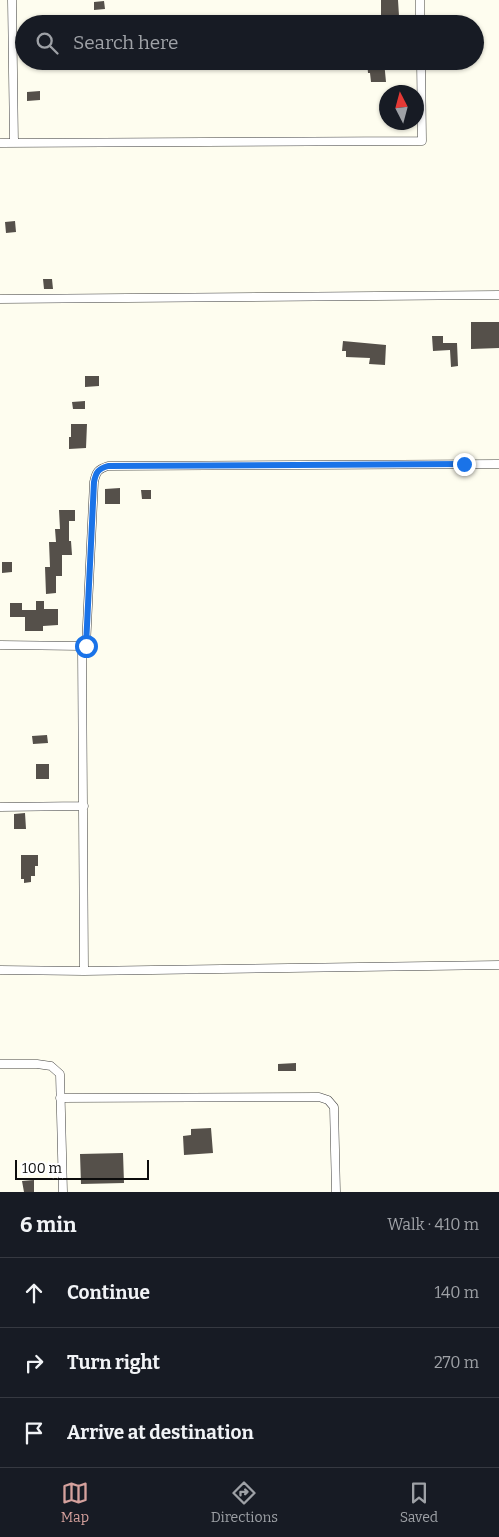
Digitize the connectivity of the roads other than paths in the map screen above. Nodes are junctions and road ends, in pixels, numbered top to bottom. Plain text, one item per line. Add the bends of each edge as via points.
1 (12, 0) edge
2 (420, 0) edge
3 (420, 15) edge
4 (421, 70) edge
5 (0, 143) edge
6 (14, 143) junction
7 (499, 295) edge
8 (0, 299) edge
9 (499, 464) edge
10 (0, 645) edge
11 (86, 646) dead end
12 (84, 806) junction
13 (0, 807) edge
14 (499, 965) edge
15 (0, 970) edge
16 (84, 971) junction
17 (0, 1064) edge
18 (60, 1098) junction
19 (63, 1192) edge
20 (336, 1192) edge

1 - 6 street
2 - 3 street
4 - 6 street via 422,141
5 - 6 street
7 - 8 street
9 - 11 street via 101,468 94,482
10 - 12 street via 82,646
12 - 13 street
12 - 16 street
14 - 16 street
15 - 16 street
17 - 18 street via 51,1066 60,1074
18 - 19 street
18 - 20 street via 319,1097 328,1100 334,1107

